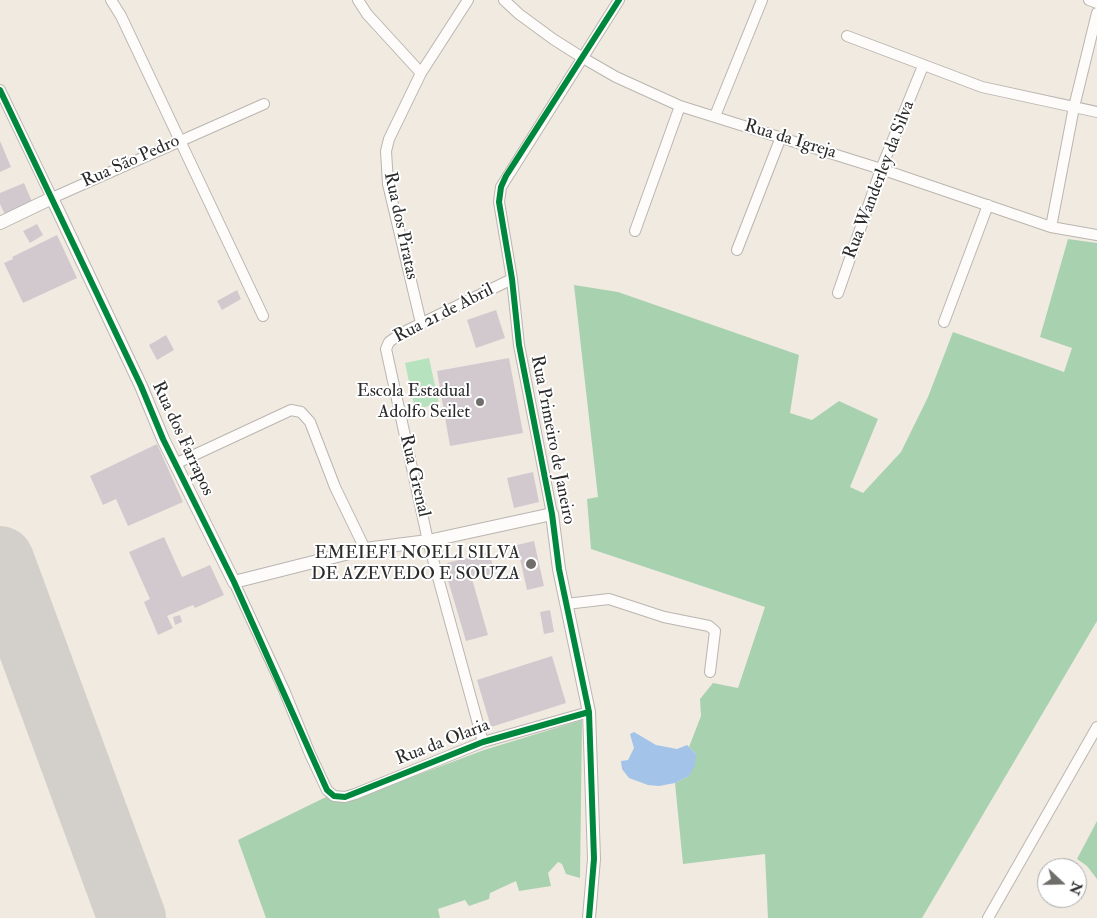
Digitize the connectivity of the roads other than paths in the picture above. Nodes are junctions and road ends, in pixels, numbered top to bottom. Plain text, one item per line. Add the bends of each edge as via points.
1 (111, 0) edge
2 (358, 0) edge
3 (468, 0) edge
4 (504, 0) edge
5 (619, 0) edge
6 (762, 0) edge
7 (1089, 0) edge
8 (1097, 3) edge
9 (1097, 13) edge
10 (847, 36) dead end
11 (583, 58) junction
12 (923, 66) junction
13 (421, 73) junction
14 (0, 90) edge
15 (264, 104) dead end
16 (680, 106) junction
17 (1074, 107) junction
18 (1097, 112) edge
19 (715, 116) junction
20 (781, 137) junction
21 (179, 141) junction
22 (881, 169) junction
23 (52, 198) junction
24 (988, 205) junction
25 (0, 223) edge
26 (1051, 227) junction
27 (635, 231) dead end
28 (1097, 235) edge
29 (737, 250) dead end
30 (512, 279) junction
31 (838, 293) dead end
32 (263, 316) dead end
33 (944, 322) dead end
34 (421, 323) junction
35 (387, 354) joint
36 (175, 464) junction
37 (552, 514) junction
38 (428, 540) junction
39 (365, 549) junction
40 (234, 582) junction
41 (566, 604) junction
42 (710, 672) dead end
43 (589, 712) junction
44 (1097, 727) edge
45 (483, 742) junction
46 (338, 797) joint
47 (589, 918) edge
48 (988, 918) edge

1 - 21 street
2 - 13 street
3 - 13 street, Rua dos Piratas
4 - 11 street, Rua da Igreja via 525,19
5 - 11 street, Rua Primeiro de Janeiro
6 - 19 street
7 - 8 street
9 - 17 street
10 - 12 street
11 - 16 street, Rua da Igreja
11 - 30 street, Rua Primeiro de Janeiro via 501,187 499,202
12 - 17 street via 982,87
12 - 22 street, Rua Wanderley da Silva
13 - 34 street, Rua dos Piratas via 389,139 386,165
14 - 23 street, Rua dos Farrapos
15 - 21 street, Rua São Pedro
16 - 19 street, Rua da Igreja
16 - 27 street
17 - 18 street
17 - 26 street
19 - 20 street, Rua da Igreja
20 - 22 street, Rua da Igreja
20 - 29 street
21 - 23 street, Rua São Pedro
21 - 32 street
22 - 24 street, Rua da Igreja
22 - 31 street, Rua Wanderley da Silva
23 - 25 street, Rua São Pedro
23 - 36 street, Rua dos Farrapos
24 - 26 street, Rua da Igreja
24 - 33 street
26 - 28 street, Rua da Igreja
30 - 34 street, Rua 21 de Abril
30 - 37 street, Rua Primeiro de Janeiro via 519,345
34 - 35 street, Rua 21 de Abril via 389,342
35 - 38 street, Rua Grenal
36 - 39 street via 292,410 301,412 310,422 334,487
36 - 40 street, Rua dos Farrapos
37 - 38 street
37 - 41 street, Rua Primeiro de Janeiro
38 - 39 street
38 - 45 street, Rua Grenal
39 - 40 street
40 - 46 street, Rua dos Farrapos via 310,754 328,790
41 - 42 street via 609,599 664,617 709,626 716,631
41 - 43 street, Rua Primeiro de Janeiro
43 - 45 street, Rua da Olaria
43 - 47 street, Rua Primeiro de Janeiro via 594,859
44 - 48 street
45 - 46 street, Rua da Olaria via 356,794

